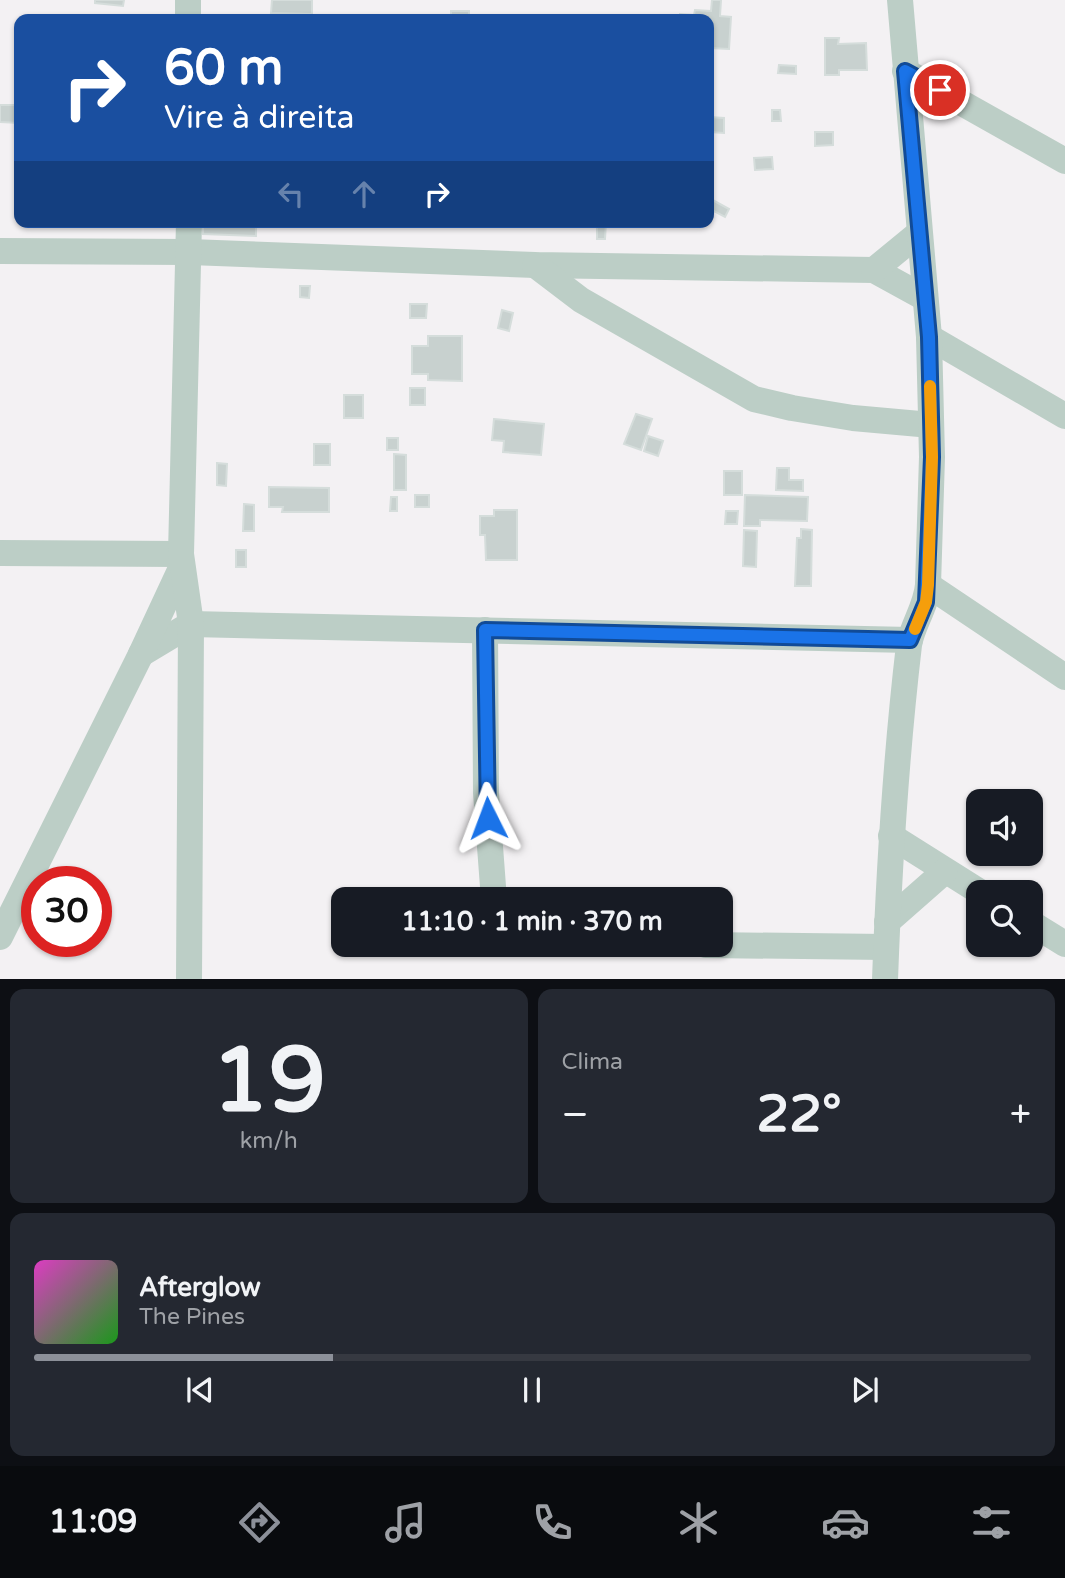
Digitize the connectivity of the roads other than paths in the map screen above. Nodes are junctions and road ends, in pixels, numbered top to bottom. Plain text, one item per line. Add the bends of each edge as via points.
1 (900, 0) edge
2 (905, 71) junction
3 (1065, 161) edge
4 (189, 228) edge
5 (919, 233) junction
6 (0, 251) edge
7 (190, 252) junction
8 (535, 265) junction
9 (874, 270) junction
10 (925, 298) junction
11 (929, 337) junction
12 (1065, 416) edge
13 (932, 425) junction
14 (0, 553) edge
15 (181, 560) junction
16 (928, 585) junction
17 (191, 624) junction
18 (485, 630) junction
19 (910, 640) junction
20 (141, 654) junction
21 (1061, 665) edge
22 (891, 836) junction
23 (945, 871) junction
24 (966, 884) edge
25 (494, 887) edge
26 (1043, 930) edge
27 (887, 934) junction
28 (0, 937) edge
29 (733, 943) edge
30 (1065, 944) edge
31 (189, 979) edge
32 (885, 979) edge

1 - 2 street
2 - 3 street
2 - 5 street
4 - 7 street
5 - 9 street
5 - 10 street
6 - 7 street
7 - 8 street
7 - 15 street
8 - 9 street
8 - 13 street via 581,300 754,399 853,418
9 - 10 street
10 - 11 street
11 - 12 street
11 - 13 street
13 - 16 street
14 - 15 street
15 - 17 street
15 - 20 street
16 - 19 street
16 - 21 street
17 - 18 street
17 - 20 street
17 - 31 street
18 - 19 street
18 - 25 street via 486,793
19 - 22 street
20 - 28 street
22 - 23 street
22 - 27 street
23 - 24 street
23 - 27 street
26 - 30 street
27 - 29 street
27 - 32 street

